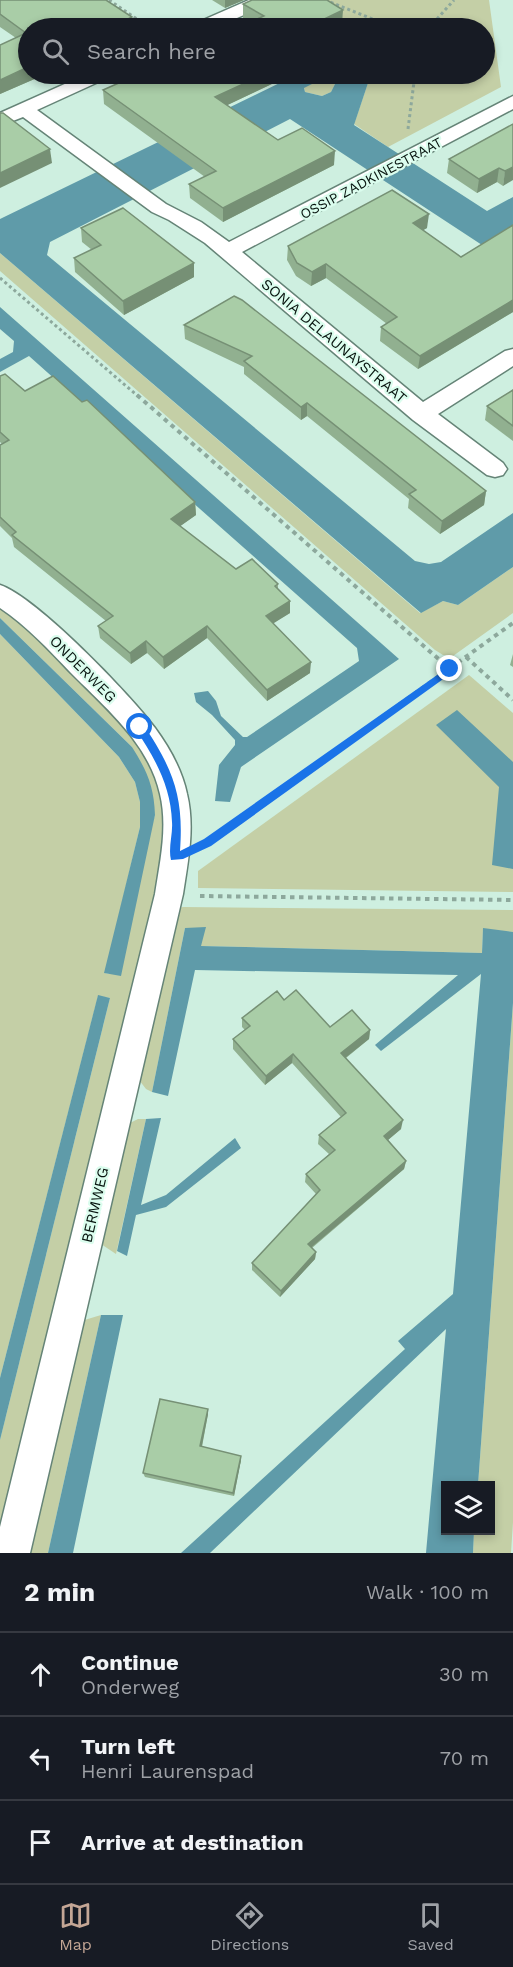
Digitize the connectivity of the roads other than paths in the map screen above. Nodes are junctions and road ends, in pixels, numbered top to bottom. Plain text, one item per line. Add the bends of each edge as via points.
1 (263, 0) edge
2 (222, 18) edge
3 (79, 84) edge
4 (513, 102) edge
5 (24, 109) junction
6 (0, 120) edge
7 (228, 251) junction
8 (513, 356) edge
9 (421, 414) junction
10 (495, 469) dead end
11 (0, 595) edge
12 (175, 857) joint
13 (12, 1553) edge

1 - 2 street
3 - 5 street
4 - 7 street, OSSIP ZADKINESTRAAT
5 - 6 street
5 - 7 street, SONIA DELAUNAYSTRAAT via 159,208 173,213
7 - 9 street, SONIA DELAUNAYSTRAAT
8 - 9 street
9 - 10 street, SONIA DELAUNAYSTRAAT
11 - 12 street, ONDERWEG via 29,616 147,737 160,757 174,793
12 - 13 street, BERMWEG

